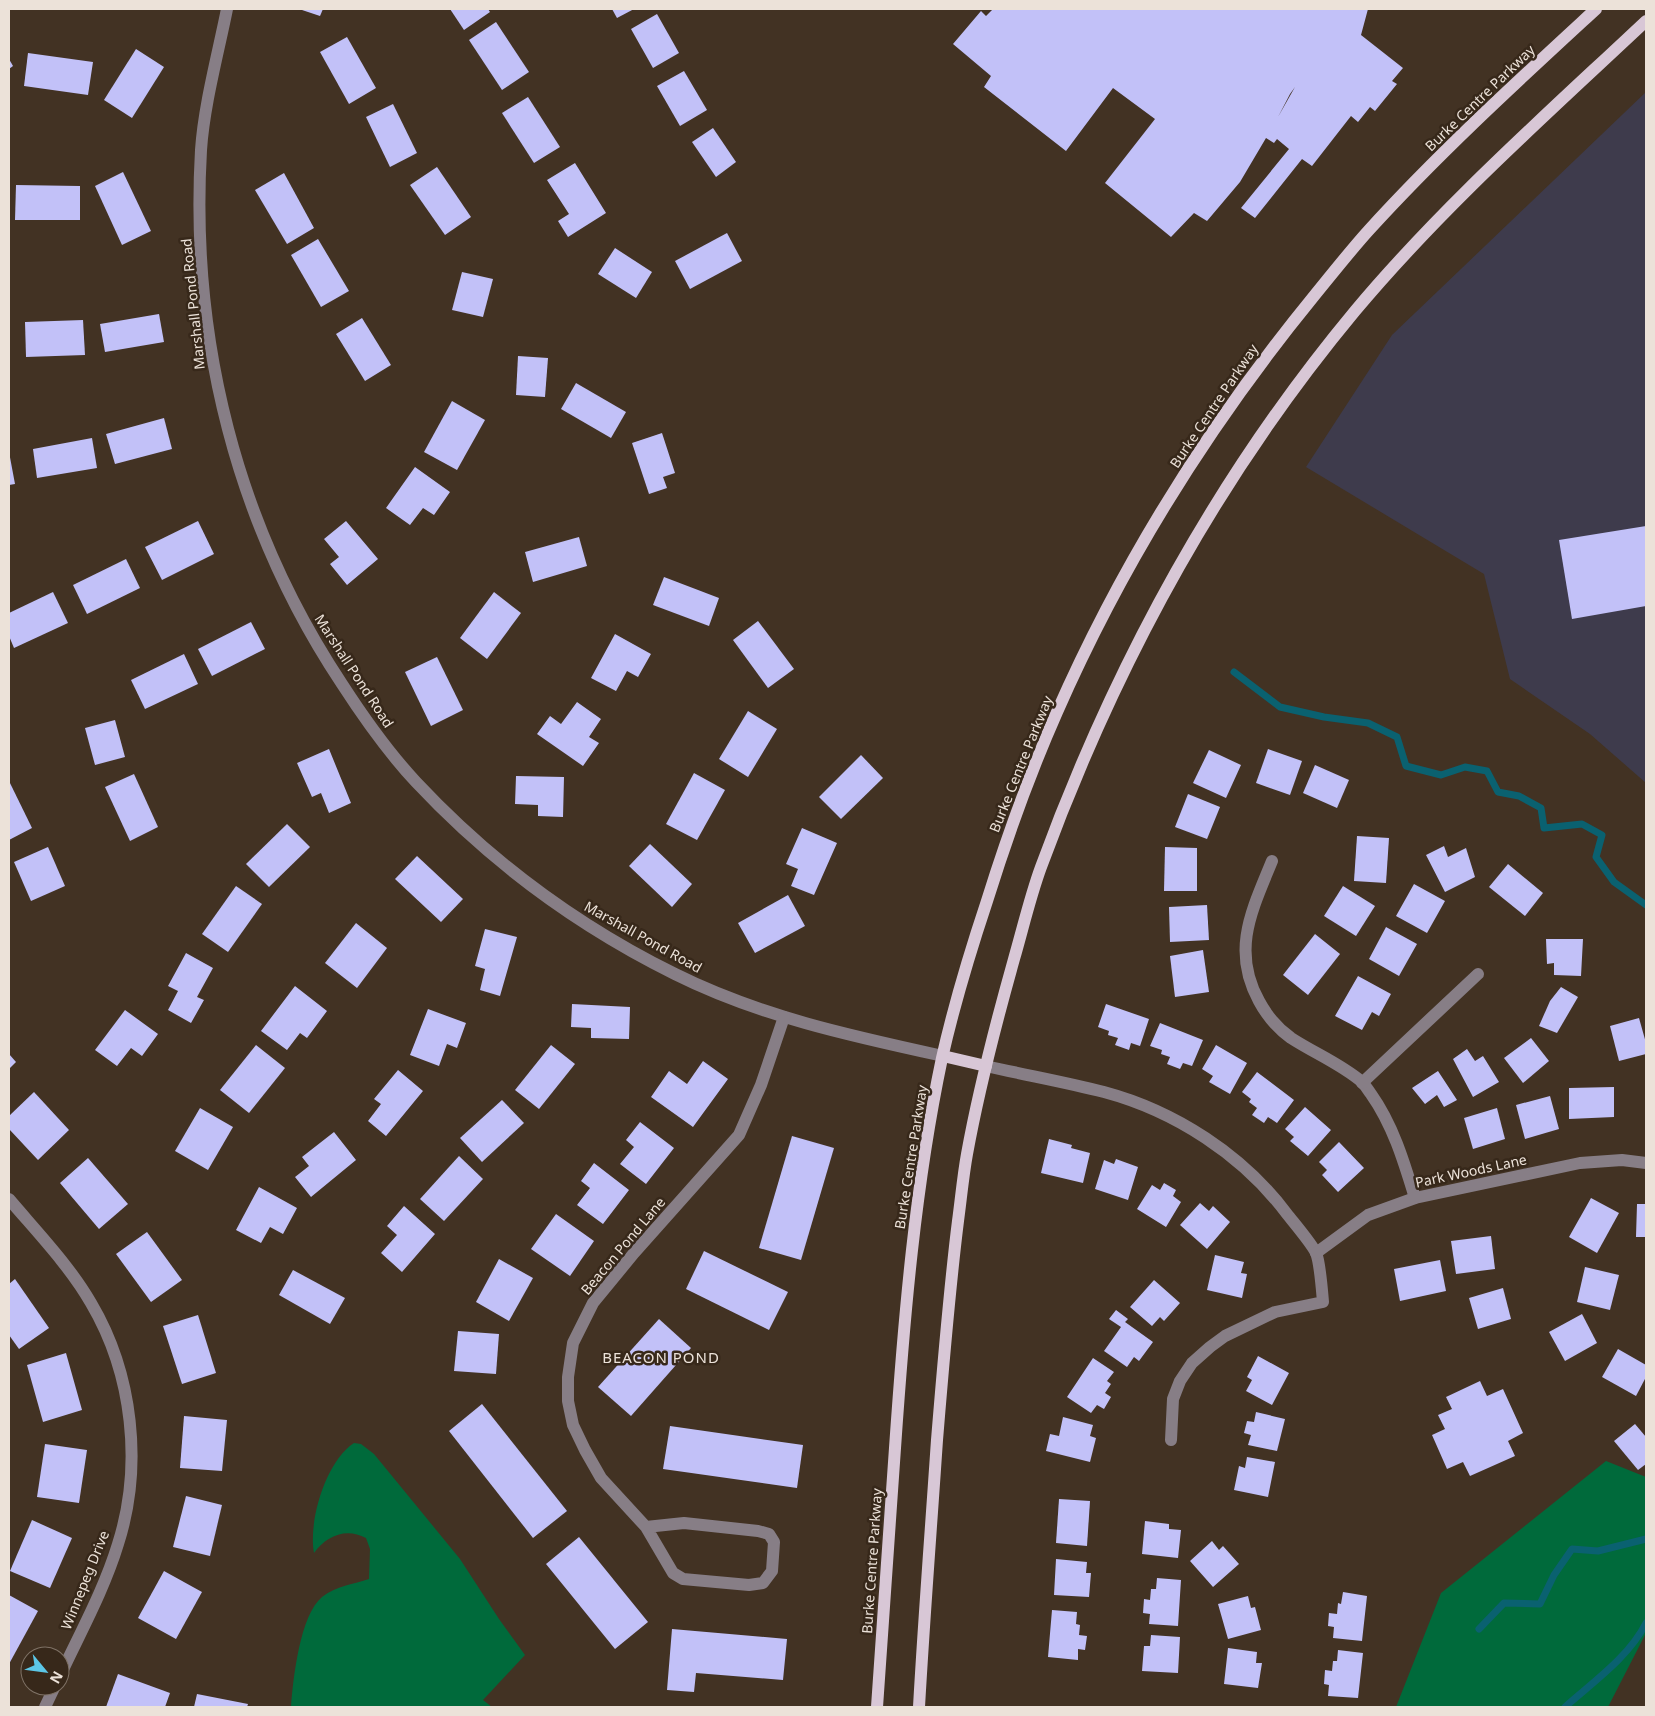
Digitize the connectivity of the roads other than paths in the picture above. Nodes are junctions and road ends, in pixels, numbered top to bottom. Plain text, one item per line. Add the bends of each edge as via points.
1 (227, 9) edge
2 (1596, 9) edge
3 (1646, 21) edge
4 (1272, 861) dead end
5 (1478, 974) dead end
6 (784, 1016) junction
7 (943, 1056) junction
8 (986, 1066) junction
9 (1362, 1083) junction
10 (1646, 1163) edge
11 (1415, 1198) junction
12 (9, 1199) edge
13 (1316, 1253) junction
14 (1172, 1440) dead end
15 (646, 1526) junction
16 (70, 1655) edge
17 (877, 1707) edge
18 (919, 1707) edge

1 - 6 street, Marshall Pond Road via 202,148 200,224 207,324 234,453 253,511 277,570 309,633 362,715 414,779 481,845 552,902 626,948 677,976 731,999
2 - 7 main road, Burke Centre Parkway via 1475,122 1366,233 1274,345 1214,429 1149,532 1105,611 1057,712 1009,832 972,947
3 - 8 main road via 1515,144 1403,256 1302,379 1256,442 1195,537 1100,719 1039,871
4 - 9 street via 1250,915 1246,934 1246,967 1252,989 1278,1028
5 - 9 street
6 - 7 street, Marshall Pond Road via 836,1032
6 - 15 street, Beacon Pond Lane via 761,1085 738,1135 593,1303 573,1343 568,1377 573,1425 601,1478
7 - 8 main road
7 - 17 main road, Burke Centre Parkway via 924,1160 904,1321
8 - 13 street via 1105,1092 1176,1120 1209,1140 1246,1169 1273,1195
8 - 18 main road via 967,1156 950,1282
9 - 11 street via 1399,1145
10 - 11 street, Park Woods Lane via 1622,1160 1580,1162
11 - 13 street, Park Woods Lane via 1368,1215
12 - 16 street, Winnepeg Drive via 91,1303 115,1356 130,1420 132,1451 126,1517 98,1596
13 - 14 street via 1323,1302 1276,1312 1226,1336 1192,1363 1173,1400
15 - 15 street, Beacon Pond Lane via 673,1574 683,1579 749,1585 763,1582 772,1571 774,1542 769,1534 684,1523

